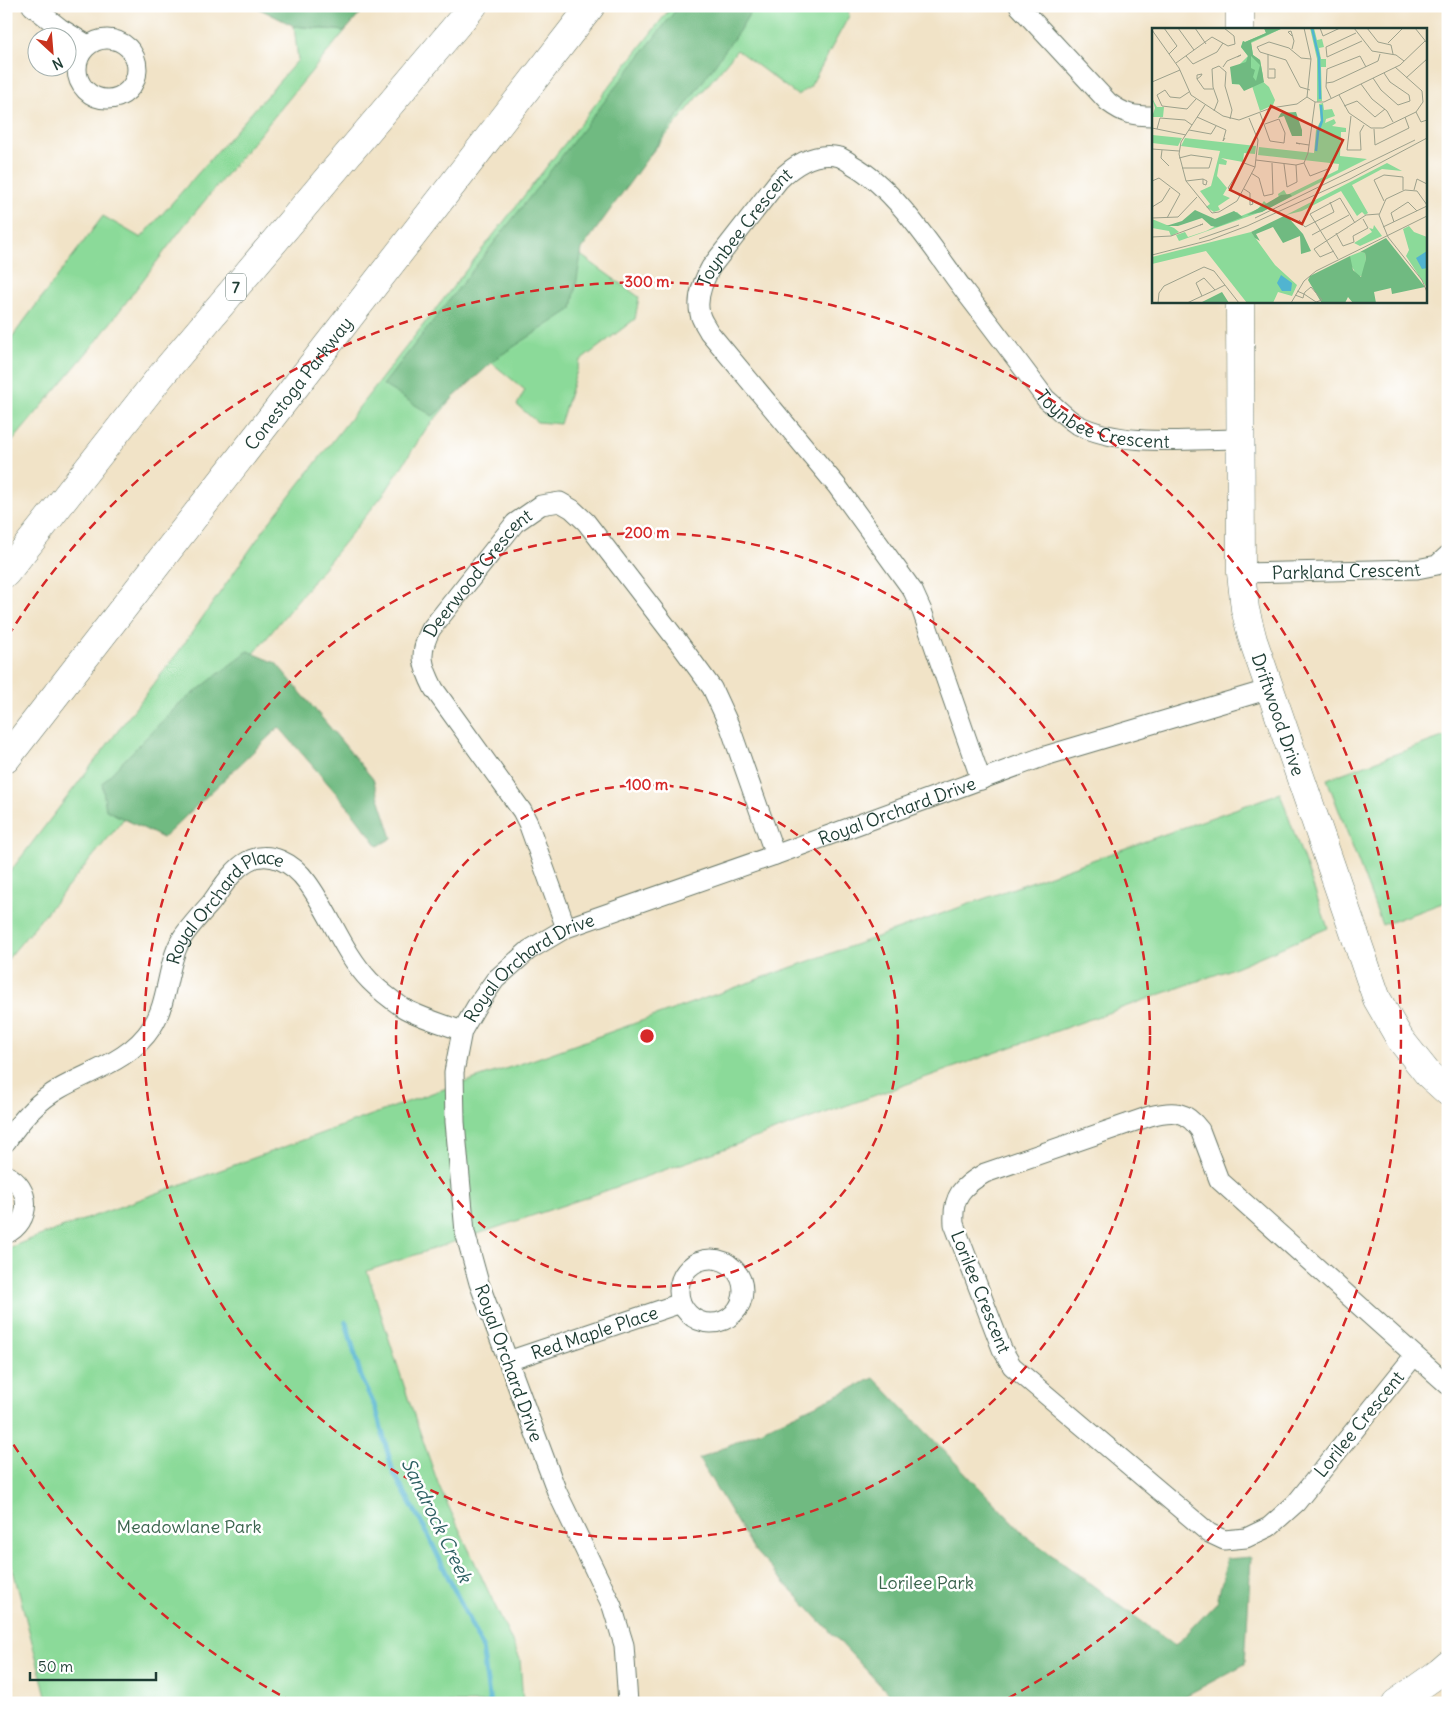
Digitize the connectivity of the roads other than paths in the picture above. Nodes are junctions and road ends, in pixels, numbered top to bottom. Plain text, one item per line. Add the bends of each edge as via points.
1 (32, 6) edge
2 (473, 6) edge
3 (591, 6) edge
4 (1019, 6) edge
5 (1240, 6) edge
6 (1240, 28) edge
7 (88, 45) dead end
8 (1152, 116) edge
9 (1240, 302) edge
10 (1240, 439) junction
11 (1448, 555) edge
12 (1241, 572) junction
13 (6, 573) edge
14 (1270, 689) junction
15 (6, 759) edge
16 (981, 780) junction
17 (775, 855) junction
18 (566, 928) junction
19 (462, 1031) junction
20 (1448, 1092) edge
21 (6, 1142) edge
22 (6, 1175) edge
23 (6, 1234) edge
24 (681, 1303) dead end
25 (1414, 1356) junction
26 (508, 1361) junction
27 (1448, 1385) edge
28 (1448, 1665) edge
29 (628, 1703) edge
30 (1396, 1703) edge

1 - 7 street
2 - 13 main road, 7 via 160,377
3 - 15 main road, Conestoga Parkway
4 - 8 street via 1108,102 1132,115
5 - 6 main road
9 - 10 main road, Driftwood Drive
10 - 12 main road, Driftwood Drive
10 - 16 street, Toynbee Crescent via 1130,440 1099,434 1074,423 1046,399 909,217 878,183 841,158 818,156 790,169 711,268 700,296 700,314 709,332 837,486 914,591
11 - 12 street, Parkland Crescent via 1438,565 1417,569
12 - 14 main road, Driftwood Drive via 1247,617
14 - 16 street, Royal Orchard Drive via 1045,756
14 - 20 main road, Driftwood Drive via 1377,999 1400,1039 1428,1074
16 - 17 street, Royal Orchard Drive
17 - 18 street, Royal Orchard Drive
17 - 18 street, Deerwood Crescent via 730,726 712,688 586,522 560,502 541,505 515,522 431,629 424,642 422,659 434,689 522,811
18 - 19 street, Royal Orchard Drive via 529,950 495,980
19 - 21 street, Royal Orchard Place via 403,1007 370,980 298,871 281,860 266,856 257,858 235,871 182,938 161,1008 141,1042 119,1060 58,1090 34,1107
19 - 26 street, Royal Orchard Drive via 454,1072 454,1122 465,1232 479,1283
22 - 23 street via 18,1183 24,1193 26,1209 18,1226
24 - 26 street, Red Maple Place
25 - 25 street, Lorilee Crescent via 1219,1180 1200,1130 1186,1116 1174,1111 1150,1116 985,1173 969,1181 956,1199 954,1224 1002,1349 1012,1366 1209,1532 1224,1540 1246,1538 1269,1527 1296,1503
25 - 27 street, Lorilee Crescent
26 - 29 street, Royal Orchard Drive via 557,1492 612,1606 624,1645
28 - 30 main road

